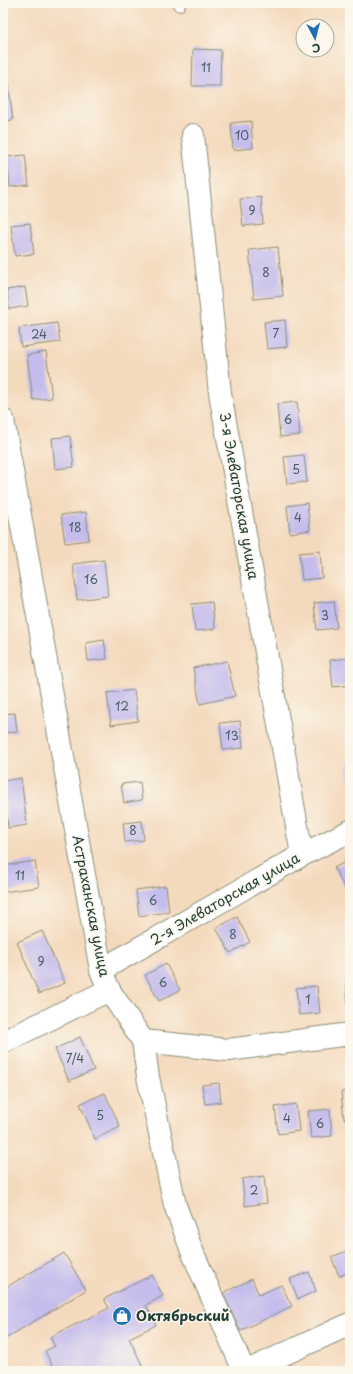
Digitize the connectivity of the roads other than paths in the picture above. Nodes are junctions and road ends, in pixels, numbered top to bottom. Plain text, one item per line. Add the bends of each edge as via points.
1 (193, 135) dead end
2 (3, 420) edge
3 (350, 831) edge
4 (302, 855) junction
5 (101, 970) junction
6 (109, 990) junction
7 (350, 1034) edge
8 (143, 1041) junction
9 (3, 1042) edge
10 (350, 1324) edge
11 (246, 1371) edge

1 - 4 street, 3-я Элеваторская улица via 220,393
2 - 5 street, Астраханская улица
3 - 4 street, 2-я Элеваторская улица
4 - 5 street, 2-я Элеваторская улица
5 - 6 street, Астраханская улица
6 - 8 street, Астраханская улица
6 - 9 street
7 - 8 street via 228,1050
8 - 11 street, Астраханская улица via 175,1205 192,1250
10 - 11 street

